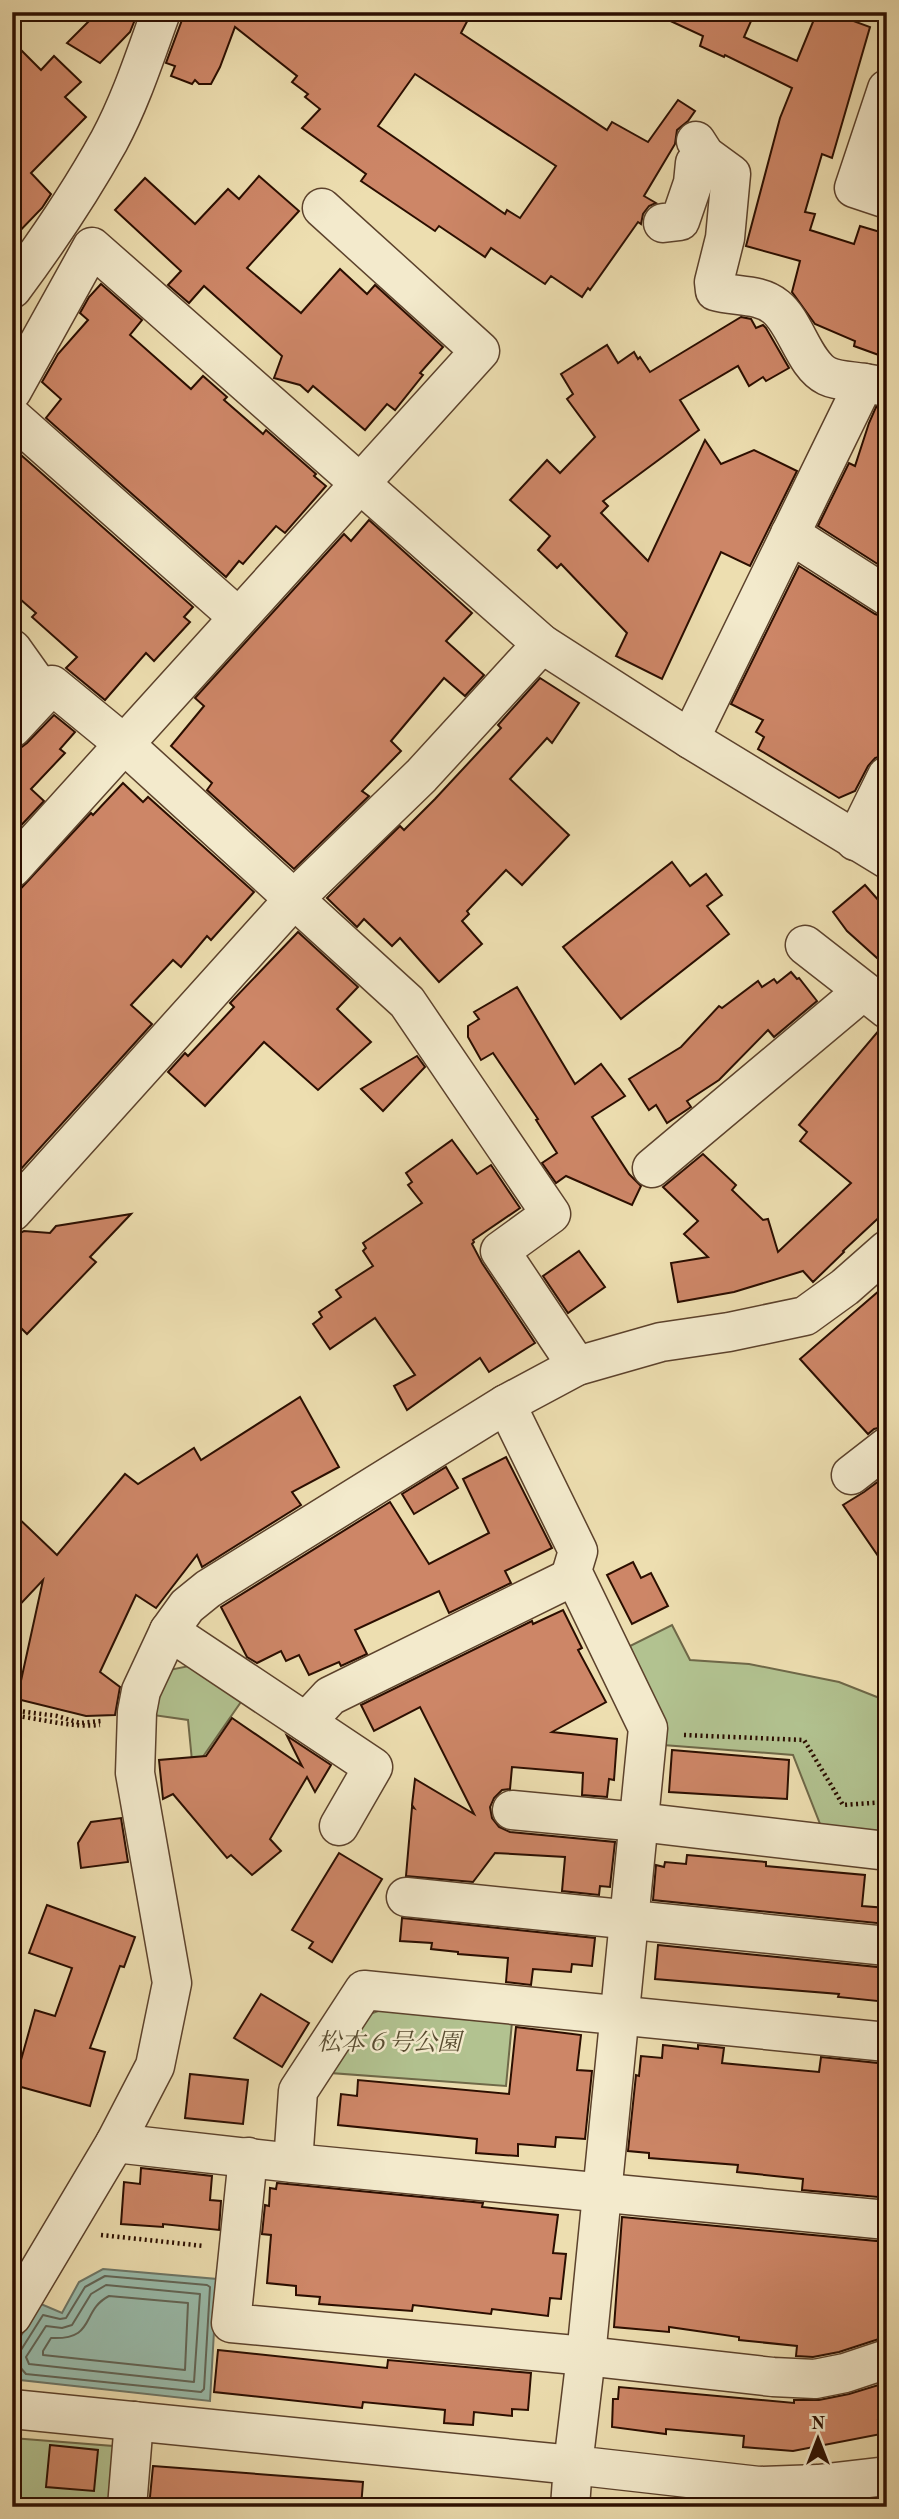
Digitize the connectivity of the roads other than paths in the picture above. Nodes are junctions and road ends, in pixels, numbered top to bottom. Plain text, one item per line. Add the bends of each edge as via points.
1 (161, 12) edge
2 (887, 89) edge
3 (887, 199) edge
4 (322, 208) dead end
5 (663, 223) dead end
6 (12, 289) edge
7 (875, 385) edge
8 (12, 391) edge
9 (12, 417) edge
10 (361, 484) junction
11 (790, 534) junction
12 (887, 596) edge
13 (238, 617) junction
14 (542, 644) junction
15 (12, 649) edge
16 (44, 694) junction
17 (12, 728) edge
18 (690, 739) junction
19 (124, 744) junction
20 (887, 776) edge
21 (871, 850) edge
22 (12, 868) edge
23 (294, 899) junction
24 (805, 945) dead end
25 (875, 1000) edge
26 (652, 1168) dead end
27 (12, 1212) edge
28 (886, 1251) edge
29 (577, 1366) junction
30 (506, 1404) junction
31 (887, 1447) edge
32 (851, 1475) dead end
33 (574, 1576) junction
34 (169, 1632) junction
35 (306, 1722) junction
36 (512, 1810) dead end
37 (639, 1822) junction
38 (339, 1826) dead end
39 (887, 1851) edge
40 (406, 1897) dead end
41 (630, 1919) junction
42 (887, 1946) edge
43 (620, 2015) junction
44 (887, 2042) edge
45 (115, 2143) junction
46 (248, 2157) junction
47 (293, 2163) junction
48 (603, 2191) junction
49 (887, 2220) edge
50 (12, 2316) edge
51 (586, 2356) junction
52 (887, 2360) edge
53 (12, 2409) edge
54 (134, 2421) junction
55 (573, 2465) junction
56 (887, 2476) edge
57 (127, 2507) edge
58 (570, 2507) edge

1 - 6 street via 109,140 51,237
2 - 3 street via 854,188
4 - 10 street via 480,351
5 - 7 street via 680,221 701,148 731,174 715,290 763,298 778,308 827,376
7 - 11 street
8 - 10 street via 92,247
9 - 13 street
10 - 13 street
10 - 14 street
11 - 12 street
11 - 18 street
13 - 19 street
14 - 18 street
14 - 23 street via 421,776
15 - 16 street
16 - 17 street
16 - 19 street via 52,685
18 - 21 street
19 - 22 street
19 - 23 street
20 - 21 street
23 - 27 street
23 - 29 street via 407,1002 551,1214 500,1251
24 - 25 street
25 - 26 street
28 - 29 street via 804,1316 661,1342
29 - 30 street
30 - 33 street via 578,1551
30 - 34 street via 208,1589 187,1606
31 - 32 street
33 - 35 street via 330,1696
33 - 37 street via 648,1728
34 - 35 street
34 - 45 street via 141,1690 135,1773 172,1983 155,2066
35 - 38 street via 373,1767
36 - 37 street
37 - 39 street
37 - 41 street
40 - 41 street
41 - 42 street
41 - 43 street
43 - 44 street
43 - 47 street via 364,1990 298,2091
43 - 48 street
45 - 46 street
45 - 50 street
46 - 47 street
46 - 51 street via 231,2323
47 - 48 street
48 - 49 street
48 - 51 street
51 - 52 street via 815,2379
51 - 55 street
53 - 54 street
54 - 55 street
54 - 57 street
55 - 56 street via 759,2486
55 - 58 street

